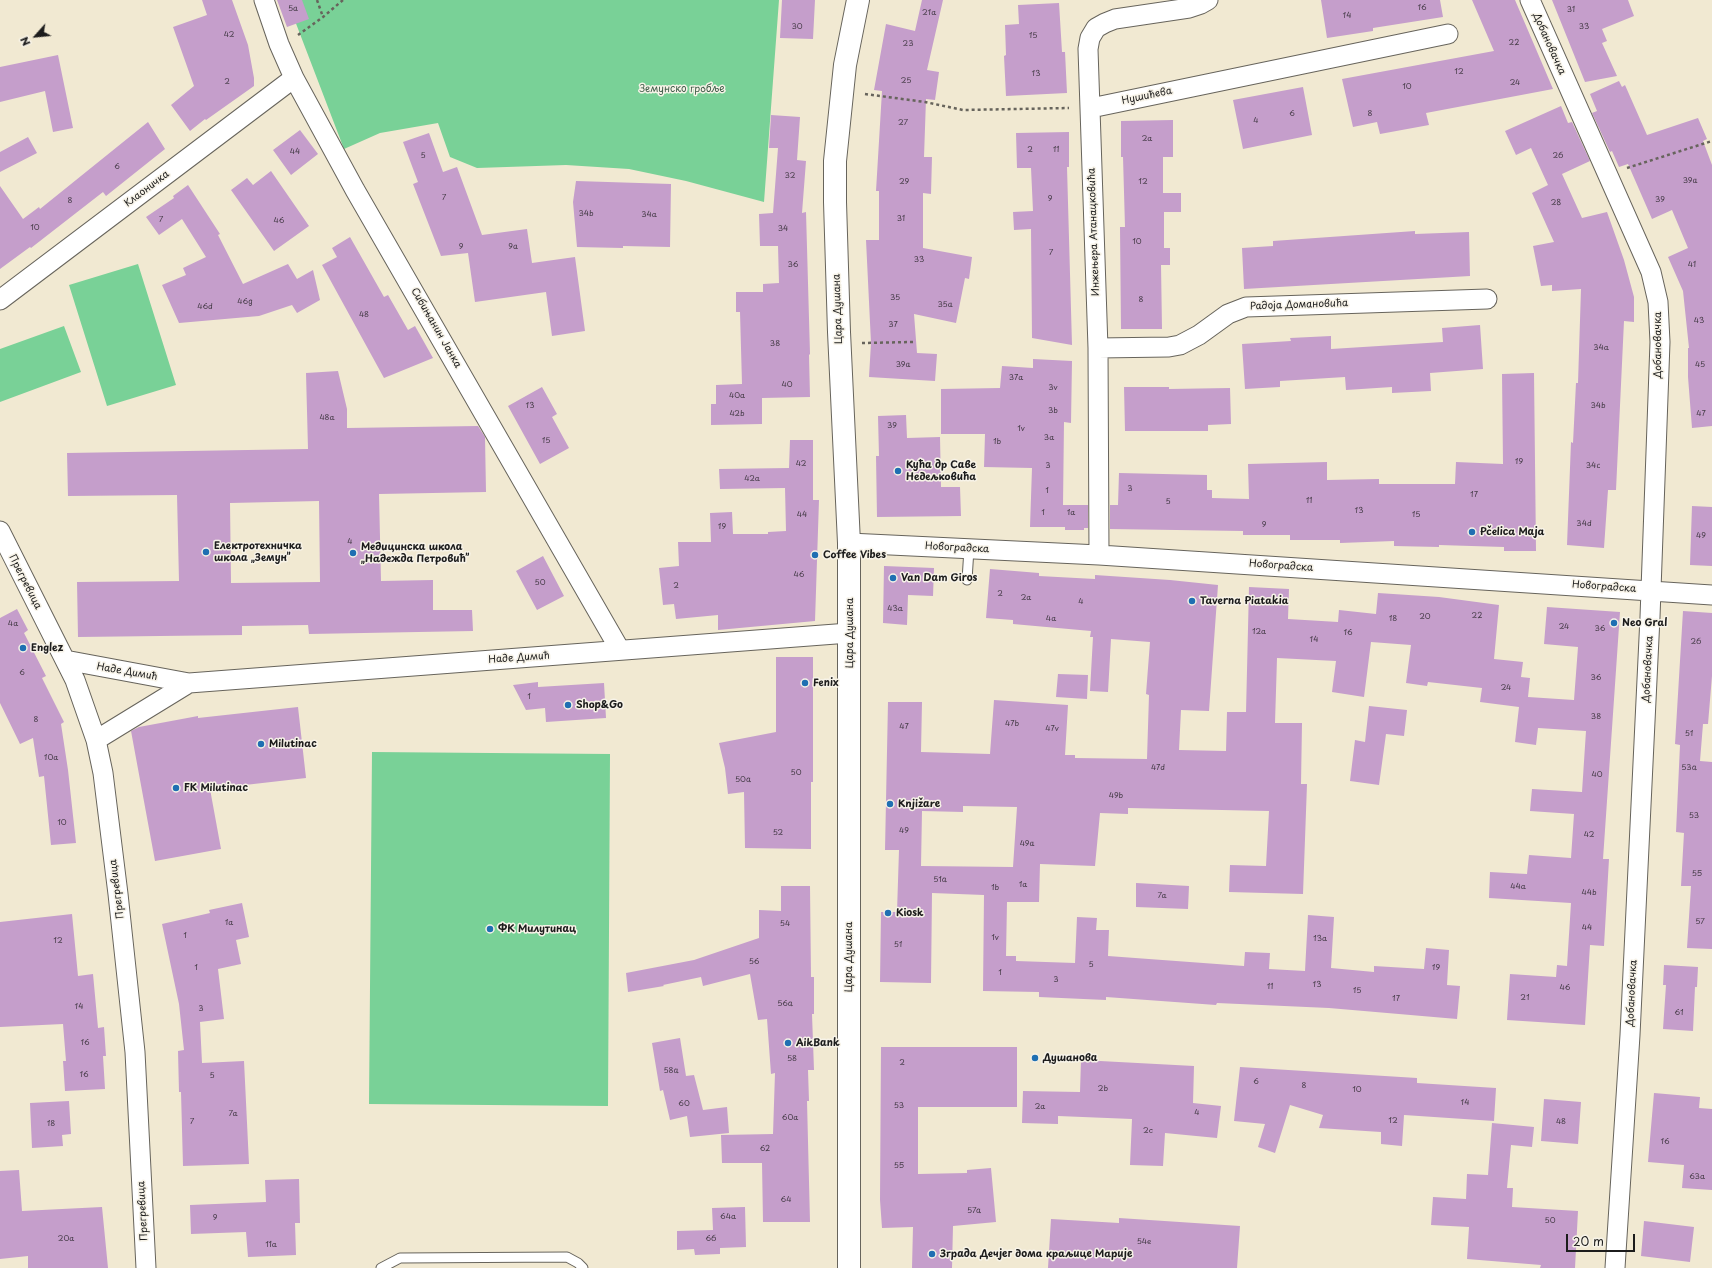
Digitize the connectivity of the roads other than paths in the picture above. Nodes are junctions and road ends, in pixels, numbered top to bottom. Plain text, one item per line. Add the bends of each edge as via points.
1 (264, 0) edge
2 (858, 0) edge
3 (1208, 0) edge
4 (1530, 0) edge
5 (1448, 34) dead end
6 (294, 78) junction
7 (1091, 108) junction
8 (1487, 299) dead end
9 (0, 300) edge
10 (1098, 348) junction
11 (0, 531) edge
12 (849, 543) junction
13 (969, 549) junction
14 (1099, 555) junction
15 (967, 580) dead end
16 (1651, 591) junction
17 (1712, 595) edge
18 (850, 634) junction
19 (620, 650) junction
20 (65, 660) junction
21 (189, 683) junction
22 (96, 740) junction
23 (146, 1268) edge
24 (381, 1268) edge
25 (583, 1268) edge
26 (849, 1268) edge
27 (1615, 1268) edge

1 - 6 street, Сибињанин Јанка
2 - 12 main road, Цара Душана via 845,65 835,161 834,202
3 - 7 street, Инжењера Атанацковића via 1190,8 1115,19 1096,28 1088,48
4 - 16 street, Добановачка via 1651,272 1658,302 1660,342
5 - 7 street, Нушићева
6 - 9 street, Клаоничка
6 - 19 street, Сибињанин Јанка via 355,190
7 - 10 street, Инжењера Атанацковића
8 - 10 street, Радоја Домановића via 1246,307 1232,312 1180,345
10 - 14 street, Инжењера Атанацковића
11 - 20 street, Прегревица
12 - 13 street, Новоградска
12 - 18 main road, Цара Душана
13 - 14 street, Новоградска
13 - 15 lane
14 - 16 street, Новоградска
16 - 17 street, Новоградска
16 - 27 street, Добановачка via 1630,1035
18 - 19 street, Наде Димић
18 - 26 main road, Цара Душана
19 - 21 street, Наде Димић
20 - 21 street, Наде Димић
20 - 22 street, Прегревица via 75,680
21 - 22 street, Наде Димић
22 - 23 street, Прегревица via 108,806 135,1052
24 - 25 lane via 400,1258 566,1257

